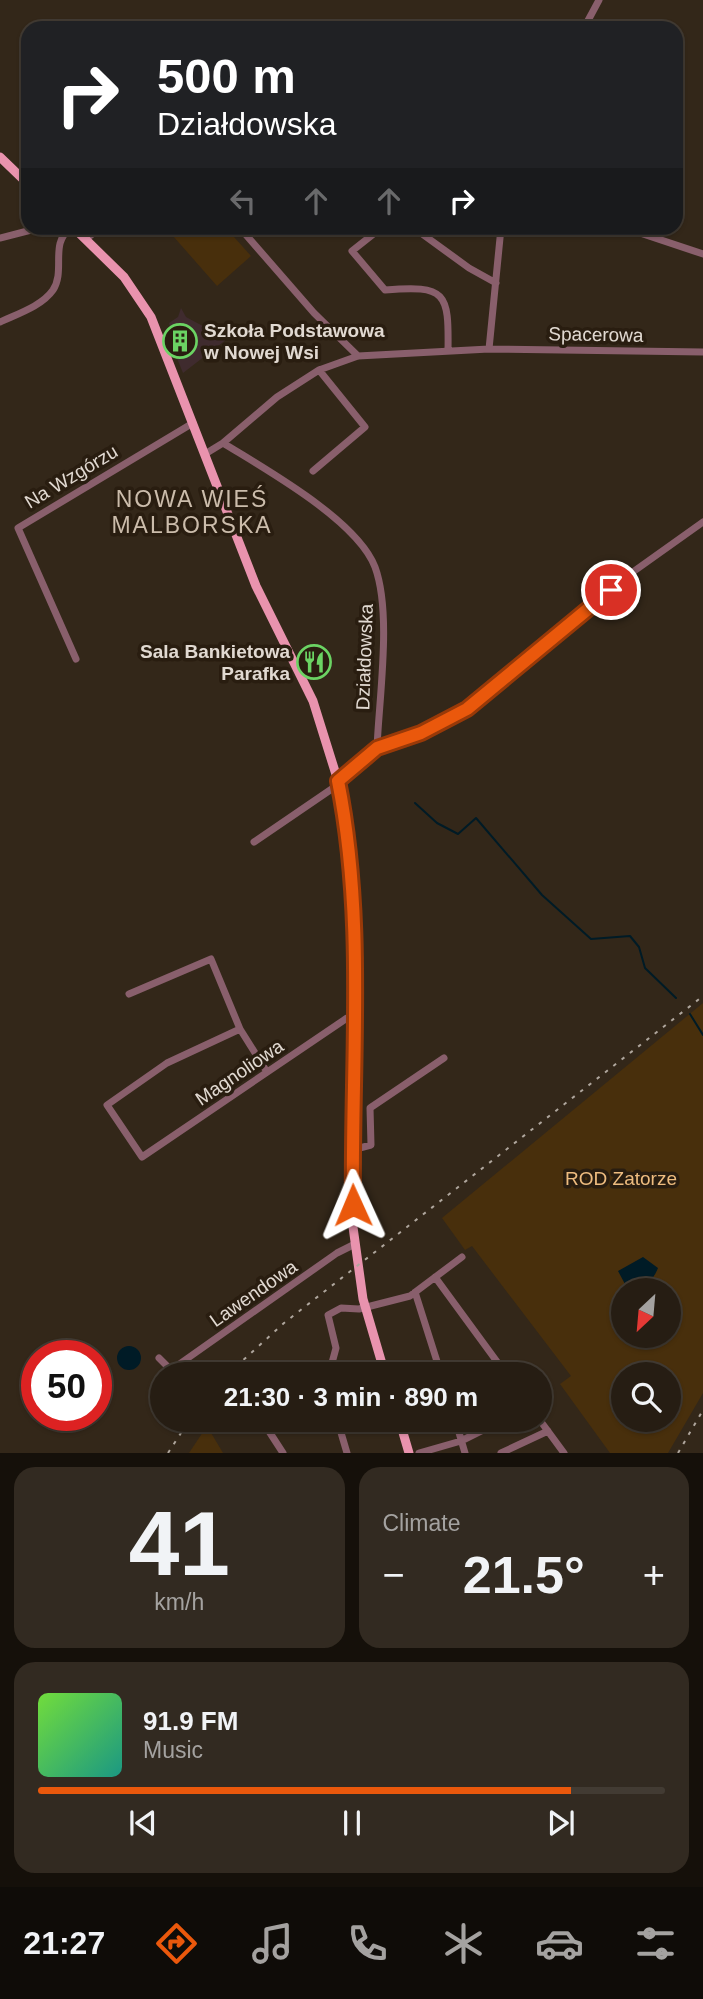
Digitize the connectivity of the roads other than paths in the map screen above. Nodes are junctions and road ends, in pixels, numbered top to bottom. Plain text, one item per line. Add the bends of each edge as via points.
1 (599, 0) edge
2 (588, 21) edge
3 (0, 157) edge
4 (21, 177) edge
5 (21, 233) edge
6 (62, 235) edge
7 (81, 235) edge
8 (91, 235) edge
9 (246, 235) edge
10 (372, 235) edge
11 (424, 235) edge
12 (500, 235) edge
13 (646, 235) edge
14 (0, 238) edge
15 (86, 239) junction
16 (703, 254) edge
17 (496, 283) junction
18 (0, 322) edge
19 (489, 349) junction
20 (448, 351) junction
21 (703, 352) edge
22 (358, 356) junction
23 (319, 370) junction
24 (193, 423) junction
25 (223, 443) junction
26 (205, 454) junction
27 (313, 471) dead end
28 (703, 522) edge
29 (76, 659) dead end
30 (377, 748) junction
31 (338, 783) junction
32 (254, 842) dead end
33 (129, 994) dead end
34 (354, 1018) junction
35 (240, 1029) junction
36 (444, 1058) dead end
37 (267, 1072) junction
38 (352, 1150) junction
39 (355, 1244) junction
40 (462, 1256) dead end
41 (435, 1277) junction
42 (415, 1292) junction
43 (365, 1308) junction
44 (159, 1358) dead end
45 (332, 1362) edge
46 (381, 1362) edge
47 (437, 1362) edge
48 (497, 1362) edge
49 (269, 1432) edge
50 (340, 1432) edge
51 (403, 1432) edge
52 (459, 1432) edge
53 (479, 1432) edge
54 (546, 1432) edge
55 (549, 1432) edge
56 (461, 1441) junction
57 (283, 1453) edge
58 (346, 1453) edge
59 (409, 1453) edge
60 (419, 1453) edge
61 (465, 1453) edge
62 (502, 1453) edge
63 (564, 1453) edge

1 - 2 street
3 - 4 main road
5 - 14 street
6 - 18 street via 57,283 40,302
7 - 15 main road
8 - 15 street
9 - 22 street
10 - 20 street via 352,251 385,290 427,289 444,300 449,309
11 - 17 street
12 - 17 street
13 - 16 street
15 - 24 main road via 139,296
17 - 19 street
19 - 20 street, Spacerowa
19 - 21 street, Spacerowa
20 - 22 street, Spacerowa
22 - 23 street, Spacerowa
23 - 25 street, Spacerowa
23 - 27 street via 365,427
24 - 26 main road
24 - 29 street, Na Wzgórzu via 18,528
25 - 26 street
25 - 30 street, Działdowska via 312,499 350,533 374,565 383,601
26 - 31 main road via 256,586 313,701
28 - 30 street via 630,574 467,709 421,733
30 - 31 street
31 - 32 street
31 - 34 main road via 355,901
33 - 35 street via 211,958
34 - 37 street, Magnoliowa via 347,1018
34 - 38 main road
35 - 37 street
35 - 37 street, Magnoliowa via 167,1063 107,1105 142,1157
36 - 38 street via 370,1108 371,1145
38 - 39 main road
39 - 43 main road
39 - 44 street, Lawendowa via 171,1370
40 - 41 street
41 - 42 street
41 - 48 street
42 - 43 street
42 - 47 street
43 - 45 street via 341,1308 327,1318 336,1348
43 - 46 main road
49 - 57 street
50 - 58 street
51 - 59 main road
52 - 56 street
53 - 56 street
54 - 62 street
55 - 63 street
56 - 60 street
56 - 61 street

